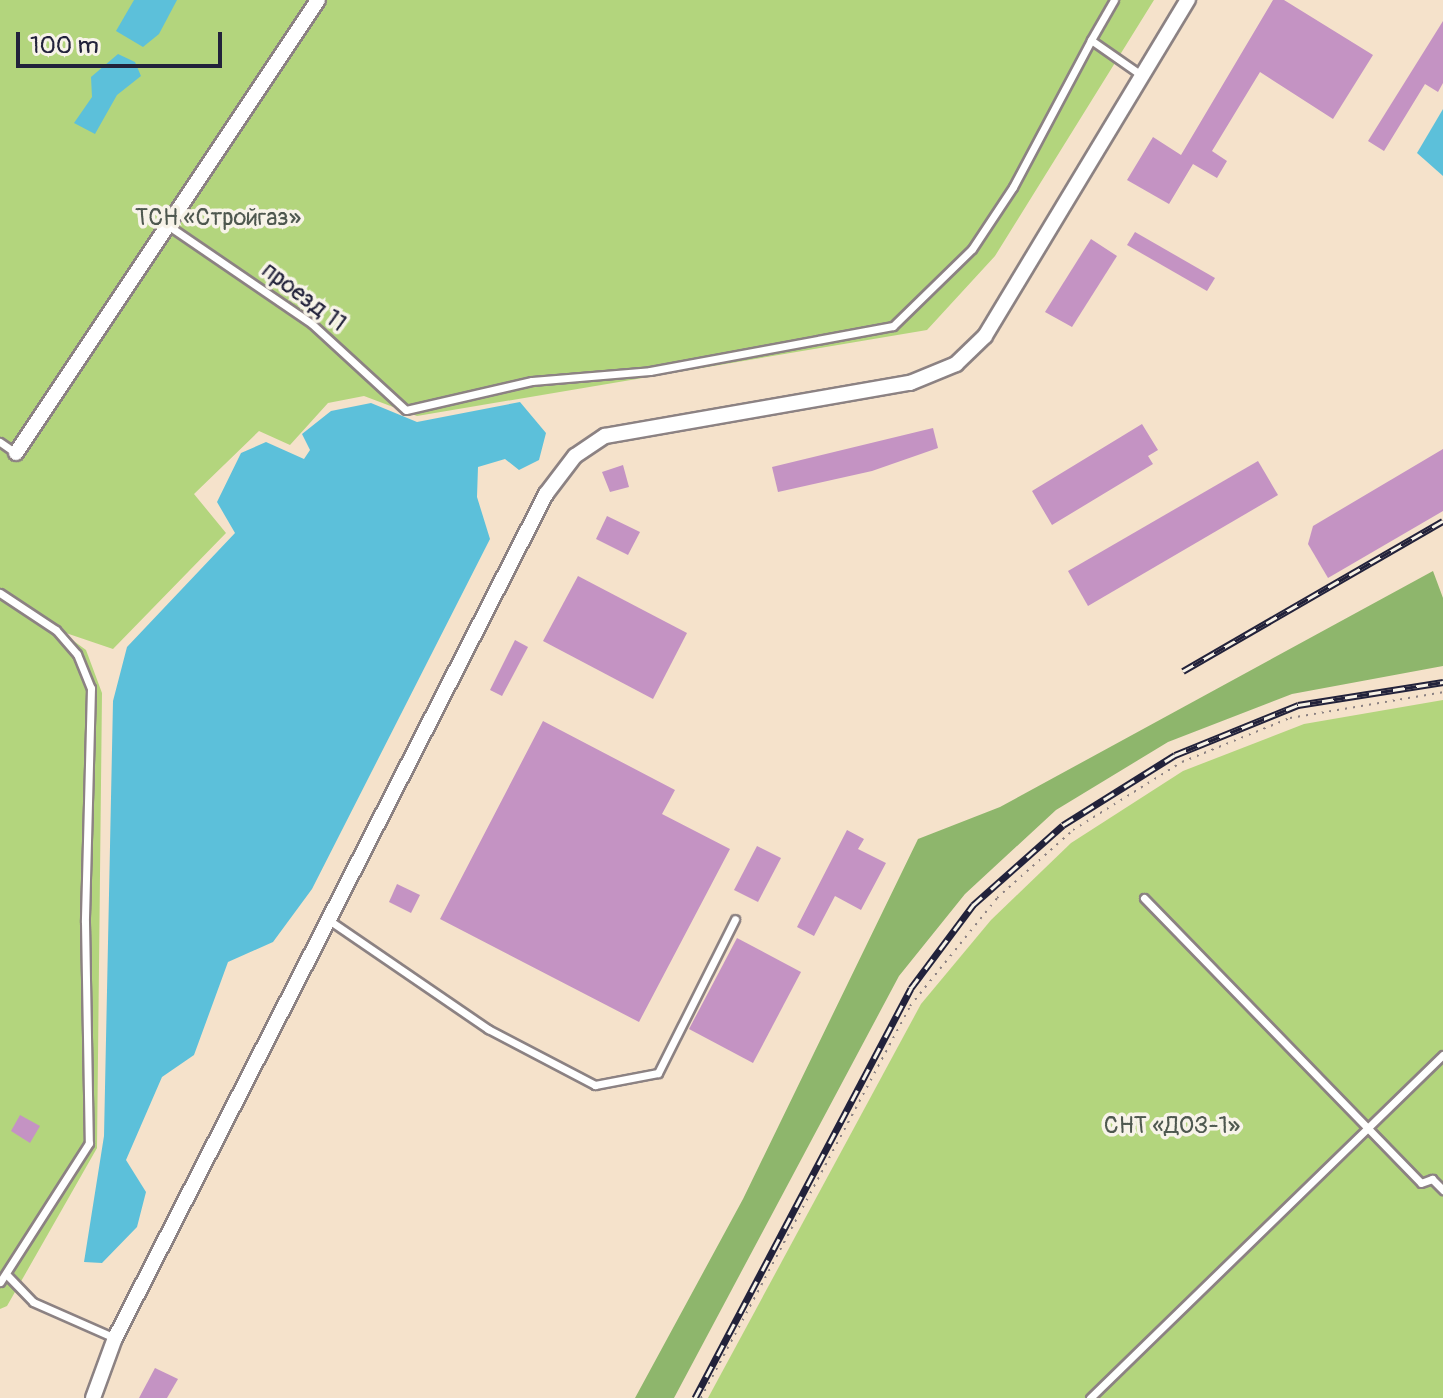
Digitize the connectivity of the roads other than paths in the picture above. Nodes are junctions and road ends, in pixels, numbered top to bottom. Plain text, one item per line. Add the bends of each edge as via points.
1 (318, 0) edge
2 (1114, 0) edge
3 (1188, 0) edge
4 (1091, 40) junction
5 (1141, 75) junction
6 (169, 226) junction
7 (0, 442) edge
8 (16, 453) joint
9 (0, 593) edge
10 (1144, 898) dead end
11 (735, 919) dead end
12 (329, 920) junction
13 (1443, 1055) edge
14 (1369, 1127) junction
15 (1443, 1190) edge
16 (8, 1276) junction
17 (0, 1282) edge
18 (115, 1338) junction
19 (93, 1398) edge
20 (1090, 1398) edge

1 - 6 street
2 - 4 lane
3 - 5 street
4 - 5 lane
4 - 6 lane, проезд 11 via 1013,187 972,249 893,326 650,371 532,381 406,410 312,324
5 - 12 street via 985,336 956,364 910,383 605,436 575,456 546,494
6 - 8 street
7 - 8 lane
9 - 16 lane via 56,630 77,654 91,688 85,922 89,1143
10 - 14 lane
11 - 12 lane via 658,1073 595,1085 488,1029
12 - 18 street
13 - 14 lane
14 - 15 lane via 1421,1183 1432,1179
14 - 20 lane
16 - 17 lane
16 - 18 lane via 33,1302
18 - 19 street

